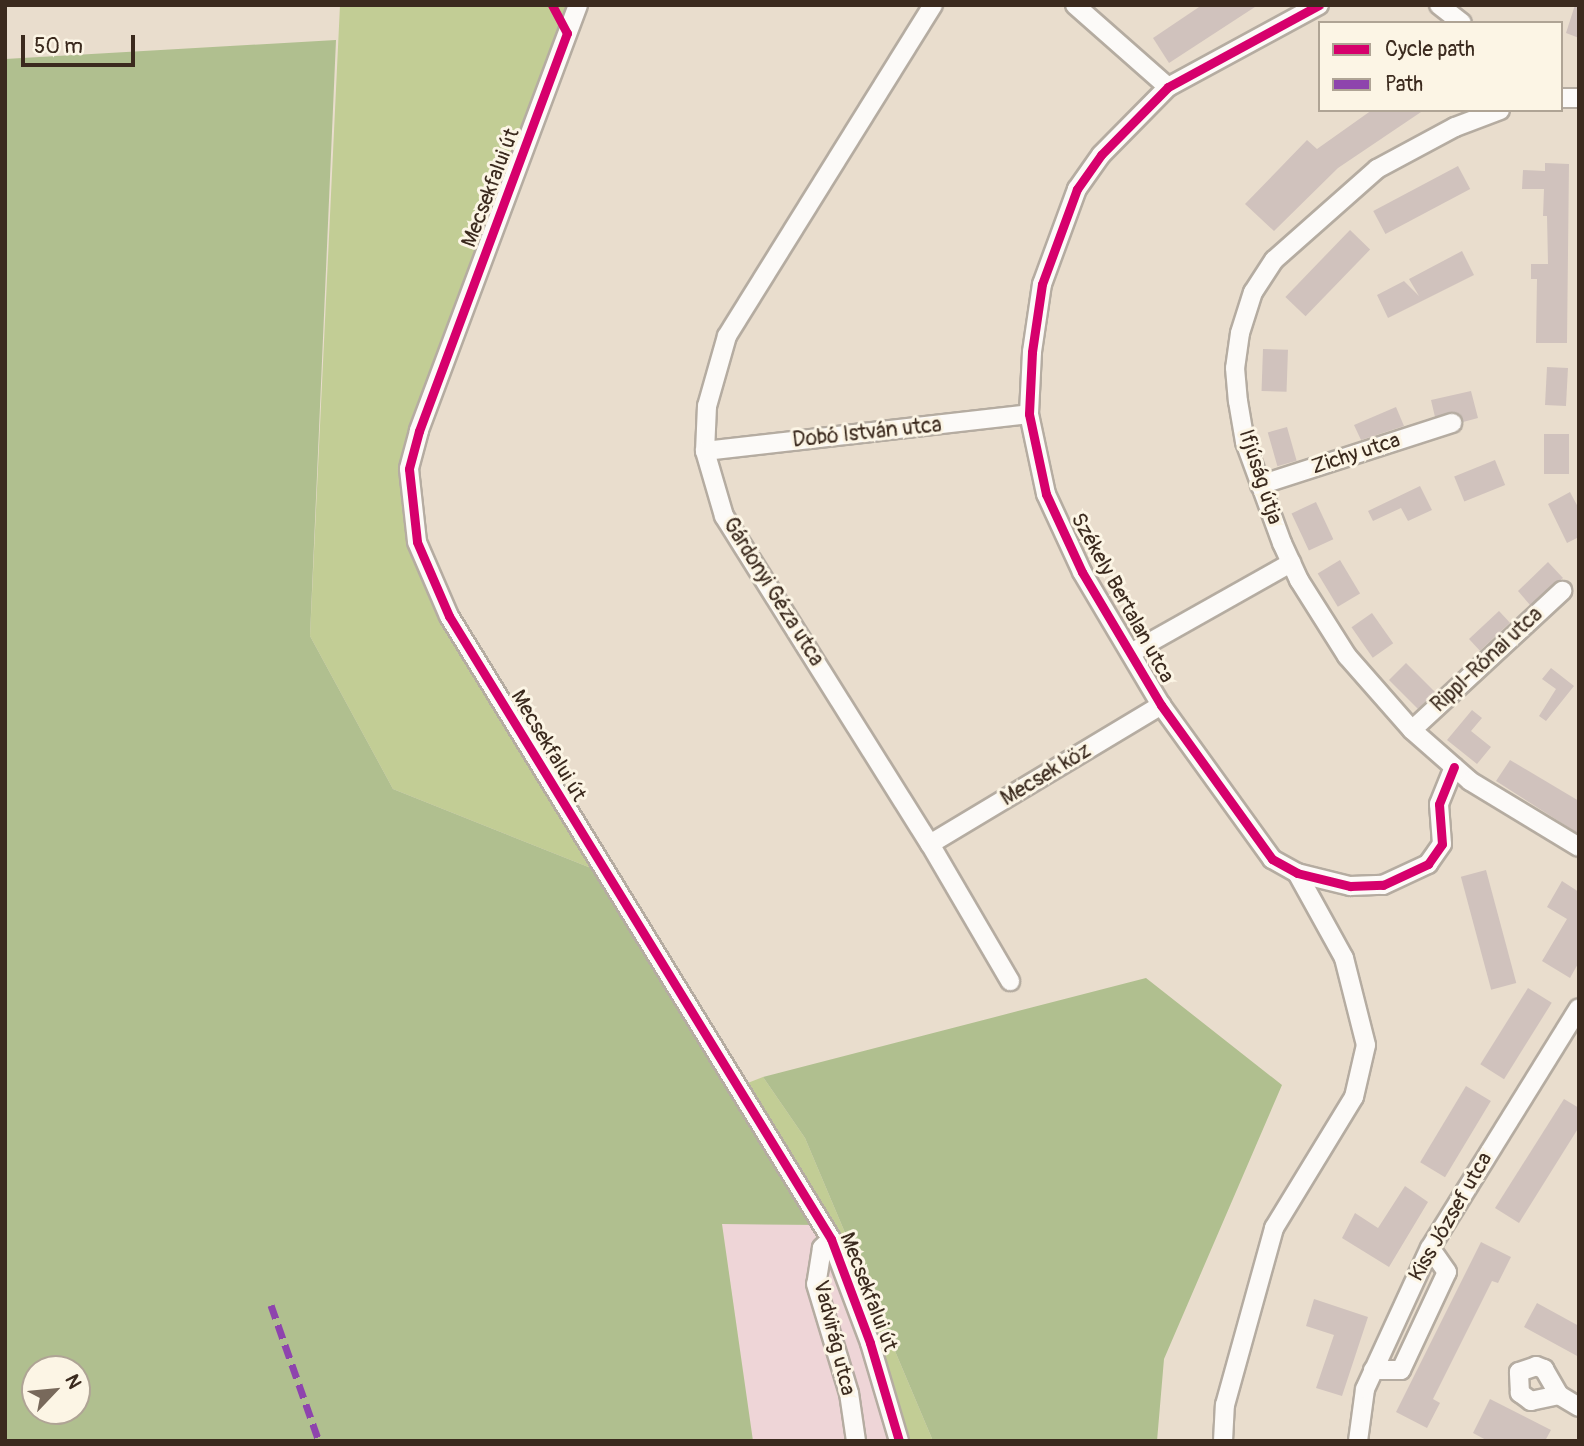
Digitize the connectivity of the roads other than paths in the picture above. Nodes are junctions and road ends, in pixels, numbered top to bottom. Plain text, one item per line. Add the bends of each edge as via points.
1 (578, 5) edge
2 (933, 5) edge
3 (1074, 5) edge
4 (1319, 5) edge
5 (1439, 5) edge
6 (1459, 21) edge
7 (1168, 87) junction
8 (1495, 112) edge
9 (1030, 414) junction
10 (1452, 423) dead end
11 (705, 451) junction
12 (1260, 485) junction
13 (1291, 563) junction
14 (1562, 591) dead end
15 (1131, 653) junction
16 (1161, 705) junction
17 (1412, 730) junction
18 (1454, 767) junction
19 (930, 844) junction
20 (1579, 847) edge
21 (1297, 873) junction
22 (1010, 981) dead end
23 (1579, 1008) edge
24 (831, 1239) junction
25 (1430, 1248) junction
26 (1373, 1370) junction
27 (1559, 1395) dead end
28 (1579, 1407) edge
29 (856, 1441) edge
30 (899, 1441) edge
31 (1223, 1441) edge
32 (1358, 1441) edge

1 - 24 street, Mecsekfalui út via 419,430 409,469 417,542 449,616
2 - 11 street, Gárdonyi Géza utca via 727,336 707,407
3 - 7 street
4 - 7 street, Székely Bertalan utca
5 - 6 street
7 - 9 street, Székely Bertalan utca via 1101,155 1077,190 1042,284 1032,352
8 - 12 street, Ifjúság útja via 1455,127 1377,169 1300,234 1274,260 1253,292 1235,368 1245,442
9 - 11 street, Dobó István utca
9 - 15 street, Székely Bertalan utca via 1046,494 1083,572
10 - 12 street, Zichy utca
11 - 19 street, Gárdonyi Géza utca via 724,516
12 - 13 street, Ifjúság útja
13 - 15 street
13 - 17 street, Ifjúság útja via 1346,656
14 - 17 street, Rippl-Rónai utca
15 - 16 street, Székely Bertalan utca
16 - 19 street, Mecsek köz
16 - 21 street, Székely Bertalan utca via 1258,843 1272,859
17 - 18 street, Ifjúság útja
18 - 20 street, Ifjúság útja via 1498,800
18 - 21 street via 1439,804 1442,844 1428,864 1383,885 1350,886
19 - 22 street, Gárdonyi Géza utca
21 - 31 street via 1345,958 1366,1045 1354,1097 1273,1228 1225,1405
23 - 25 street, Kiss József utca
24 - 29 street, Vadvirág utca via 822,1248 816,1284 849,1393
24 - 30 street, Mecsekfalui út via 870,1343
25 - 26 street, Kiss József utca
25 - 26 street via 1447,1272 1401,1370
26 - 32 street, Kiss József utca via 1365,1389
27 - 28 street

